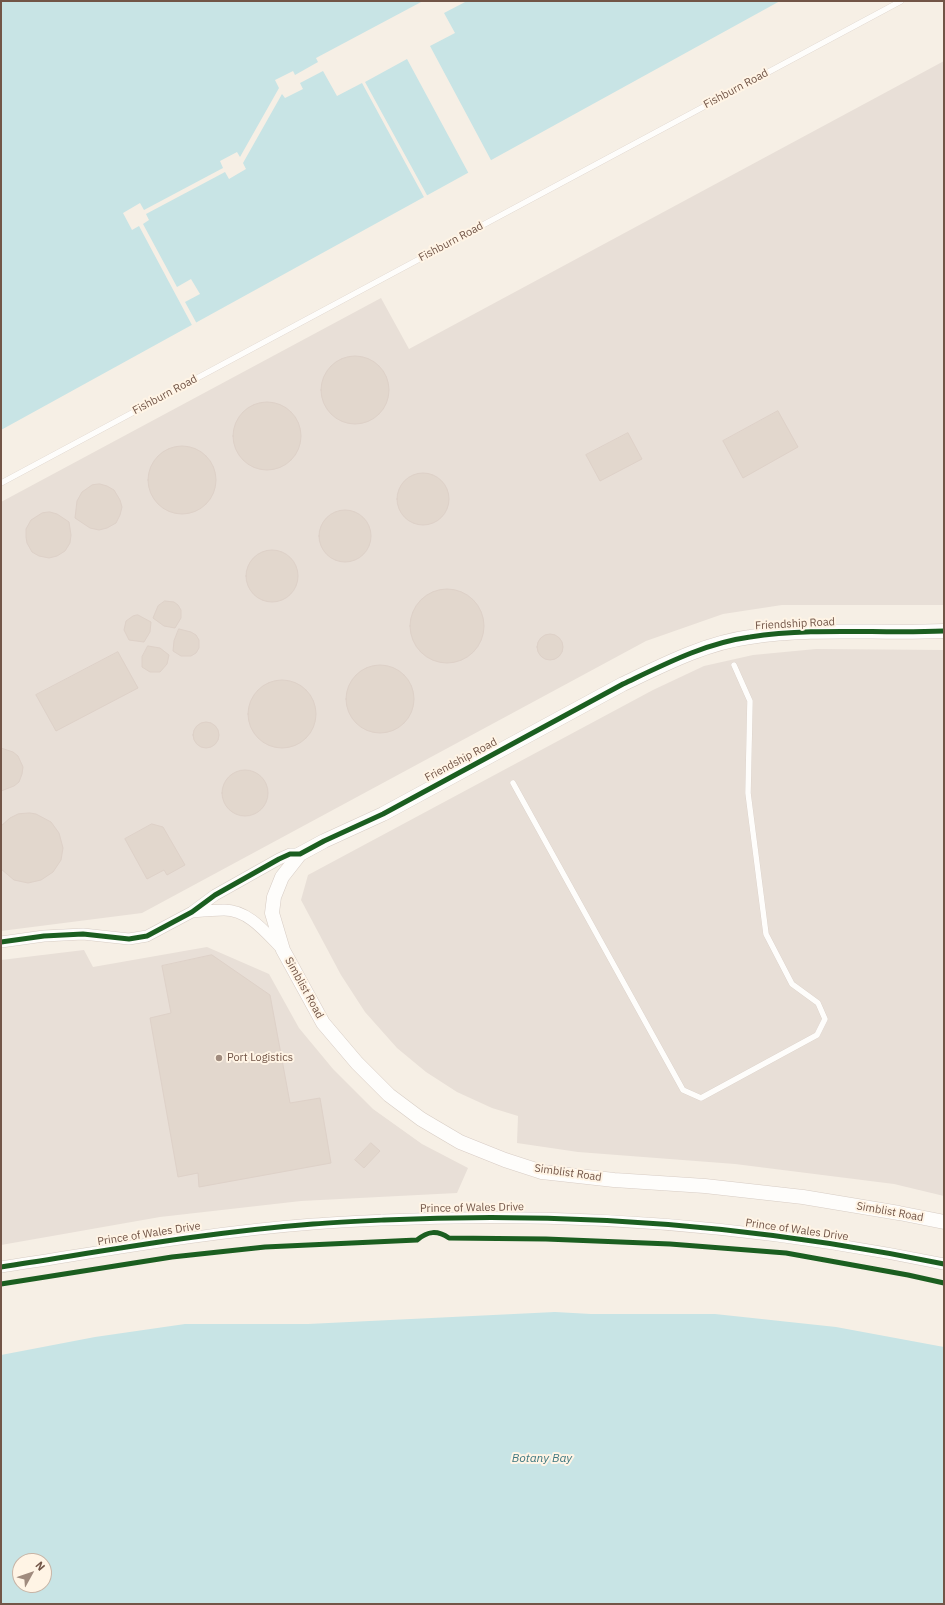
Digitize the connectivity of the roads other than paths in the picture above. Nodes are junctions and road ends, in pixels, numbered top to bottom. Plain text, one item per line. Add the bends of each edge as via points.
1 (900, 1) edge
2 (1, 483) edge
3 (944, 631) edge
4 (734, 665) dead end
5 (513, 783) dead end
6 (300, 854) junction
7 (192, 912) junction
8 (1, 942) edge
9 (283, 950) junction
10 (944, 1222) edge
11 (944, 1264) edge
12 (1, 1267) edge

1 - 2 lane, Fishburn Road
3 - 6 street, Friendship Road via 793,632 748,637 702,649 623,684 383,814
4 - 5 lane via 750,701 748,793 766,934 792,984 818,1003 825,1019 817,1035 701,1098 683,1090
6 - 7 street, Friendship Road via 290,854 279,859 208,899
6 - 9 street, Simblist Road via 282,877 274,897 272,913
7 - 8 street, Friendship Road via 147,936 129,939 83,934
7 - 9 street, Simblist Road via 226,910 248,917
9 - 10 street, Simblist Road via 324,1023 357,1063 389,1095 421,1119 460,1142 542,1172 803,1197
11 - 12 street, Prince of Wales Drive via 774,1236 547,1217 314,1223 218,1234

